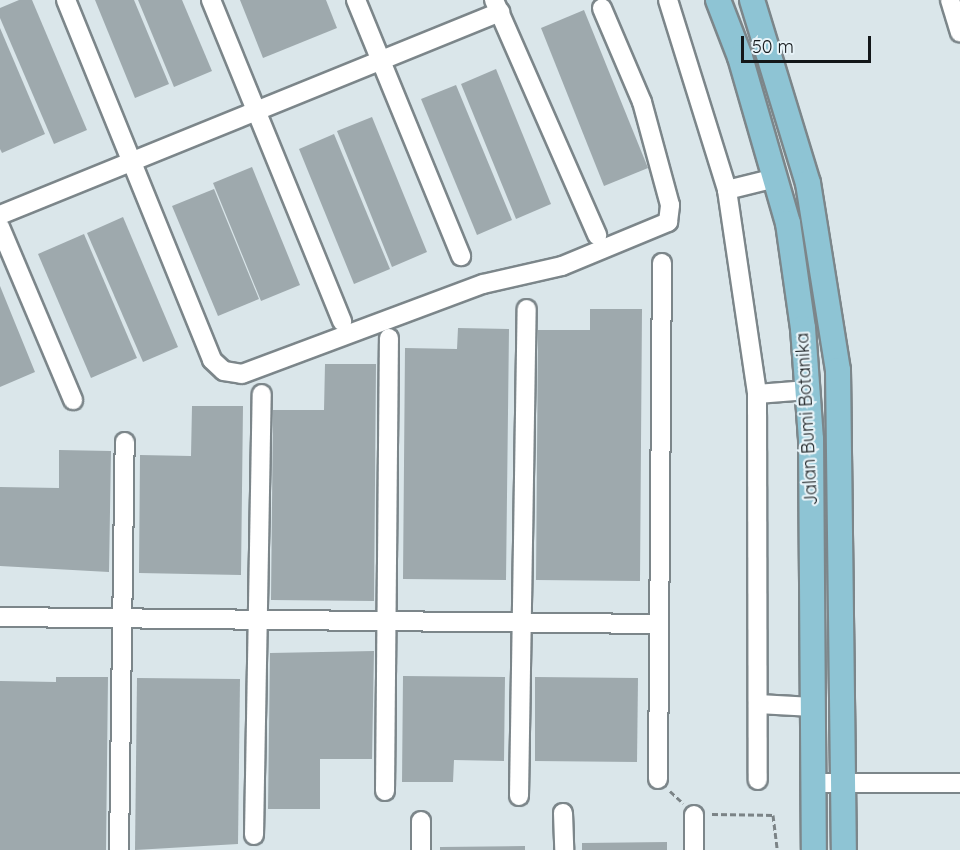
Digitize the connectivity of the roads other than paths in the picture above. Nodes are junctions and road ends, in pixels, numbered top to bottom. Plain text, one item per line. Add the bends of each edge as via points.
1 (66, 0) edge
2 (211, 0) edge
3 (356, 0) edge
4 (668, 0) edge
5 (718, 0) edge
6 (752, 0) edge
7 (950, 0) edge
8 (497, 6) edge
9 (602, 8) dead end
10 (960, 33) edge
11 (770, 46) junction
12 (740, 57) junction
13 (381, 60) junction
14 (255, 109) junction
15 (131, 164) junction
16 (776, 178) junction
17 (727, 190) junction
18 (0, 215) edge
19 (0, 227) edge
20 (597, 235) dead end
21 (461, 256) dead end
22 (662, 263) dead end
23 (527, 309) dead end
24 (342, 321) dead end
25 (389, 338) dead end
26 (808, 390) junction
27 (262, 394) dead end
28 (757, 394) junction
29 (73, 400) dead end
30 (125, 442) dead end
31 (0, 617) edge
32 (122, 618) junction
33 (256, 620) junction
34 (387, 624) junction
35 (656, 624) junction
36 (522, 625) junction
37 (758, 705) junction
38 (813, 707) junction
39 (658, 779) road end
40 (758, 780) dead end
41 (813, 783) junction
42 (844, 783) junction
43 (960, 783) edge
44 (385, 791) dead end
45 (519, 796) dead end
46 (563, 813) dead end
47 (694, 814) road end
48 (421, 821) dead end
49 (254, 835) dead end
50 (119, 850) edge
51 (421, 850) edge
52 (564, 850) edge
53 (694, 850) edge
54 (814, 850) edge
55 (844, 850) edge

1 - 15 street
2 - 14 street
3 - 13 street
4 - 17 street
5 - 12 main road, Jalan Bumi Botanika
6 - 11 main road, Jalan Bumi Botanika
7 - 10 street
8 - 13 street
8 - 20 street
9 - 15 street via 642,102 670,205 668,222 562,266 483,284 242,374 224,371 212,360
11 - 12 main road
11 - 42 main road, Jalan Bumi Botanika via 808,183 838,370
12 - 16 main road, Jalan Bumi Botanika
13 - 14 street
13 - 21 street
14 - 15 street
14 - 24 street
15 - 18 street
16 - 17 street
16 - 26 main road, Jalan Bumi Botanika via 798,280
17 - 28 street
19 - 29 street
22 - 35 street
23 - 36 street
25 - 34 street
26 - 28 street
26 - 38 main road, Jalan Bumi Botanika
27 - 33 street
28 - 37 street
30 - 32 street
31 - 32 street
32 - 33 street
32 - 50 street
33 - 34 street
33 - 49 street
34 - 36 street
34 - 44 street
35 - 36 street
35 - 39 street
36 - 45 street
37 - 38 street
37 - 40 street
38 - 41 main road, Jalan Bumi Botanika
41 - 42 street
41 - 54 main road, Jalan Bumi Botanika
42 - 43 street
42 - 55 main road, Jalan Bumi Botanika
46 - 52 street
47 - 53 street
48 - 51 street

